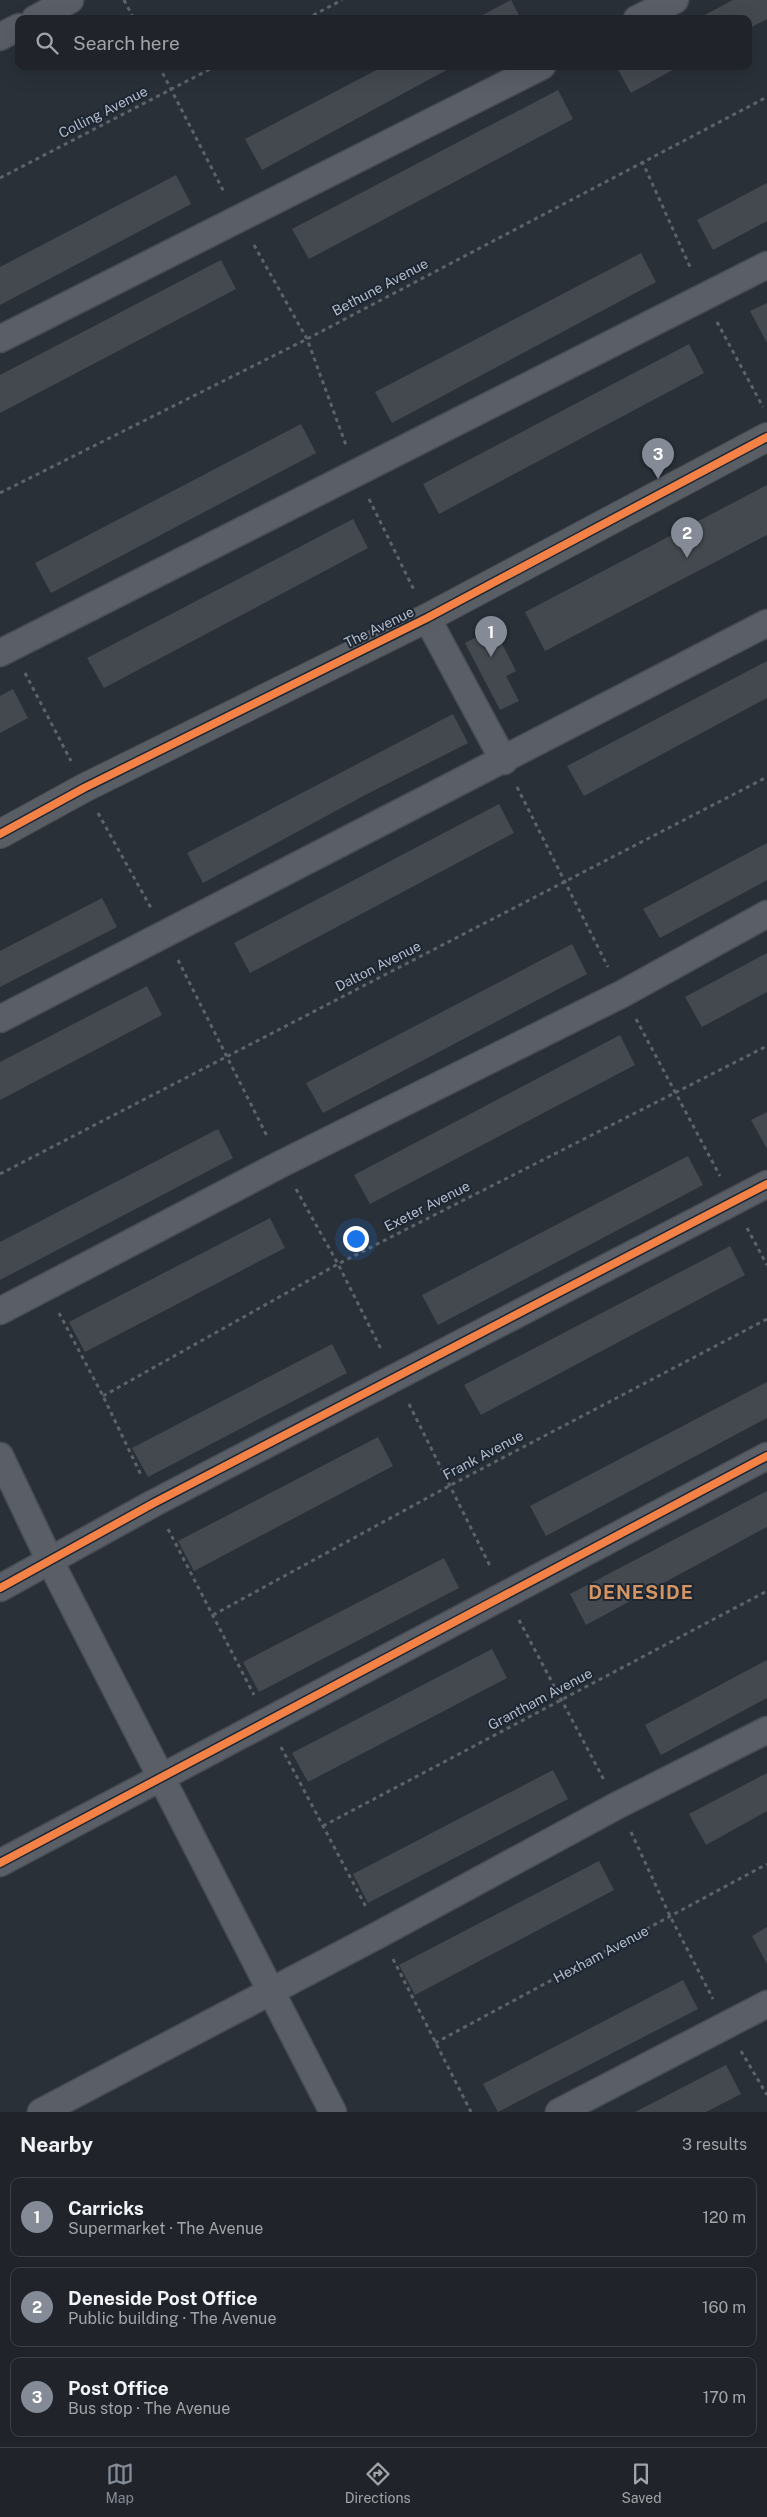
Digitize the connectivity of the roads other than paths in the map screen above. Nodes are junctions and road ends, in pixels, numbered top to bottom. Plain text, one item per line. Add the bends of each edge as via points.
1 (70, 0) edge
2 (675, 0) edge
3 (42, 15) edge
4 (645, 15) edge
5 (15, 29) edge
6 (0, 37) edge
7 (534, 70) edge
8 (767, 266) edge
9 (0, 339) edge
10 (767, 437) edge
11 (427, 618) junction
12 (767, 623) edge
13 (0, 653) edge
14 (504, 762) junction
15 (0, 834) edge
16 (767, 914) edge
17 (0, 1019) edge
18 (767, 1184) edge
19 (0, 1311) edge
20 (0, 1456) edge
21 (767, 1456) edge
22 (50, 1561) junction
23 (0, 1588) edge
24 (767, 1730) edge
25 (161, 1775) junction
26 (0, 1862) edge
27 (271, 1990) junction
28 (767, 2004) edge
29 (41, 2112) edge
30 (333, 2112) edge
31 (559, 2112) edge

1 - 3 street
2 - 4 street
5 - 6 street
7 - 9 street
8 - 13 street
10 - 11 street, The Avenue
11 - 14 street
11 - 15 street, The Avenue via 84,788
12 - 14 street
14 - 17 street
16 - 19 street via 622,994 281,1164
18 - 22 street via 154,1503
20 - 22 street
21 - 25 street
22 - 23 street
22 - 25 street
24 - 27 street via 618,1805
25 - 26 street
25 - 27 street
27 - 29 street
27 - 30 street
28 - 31 street

